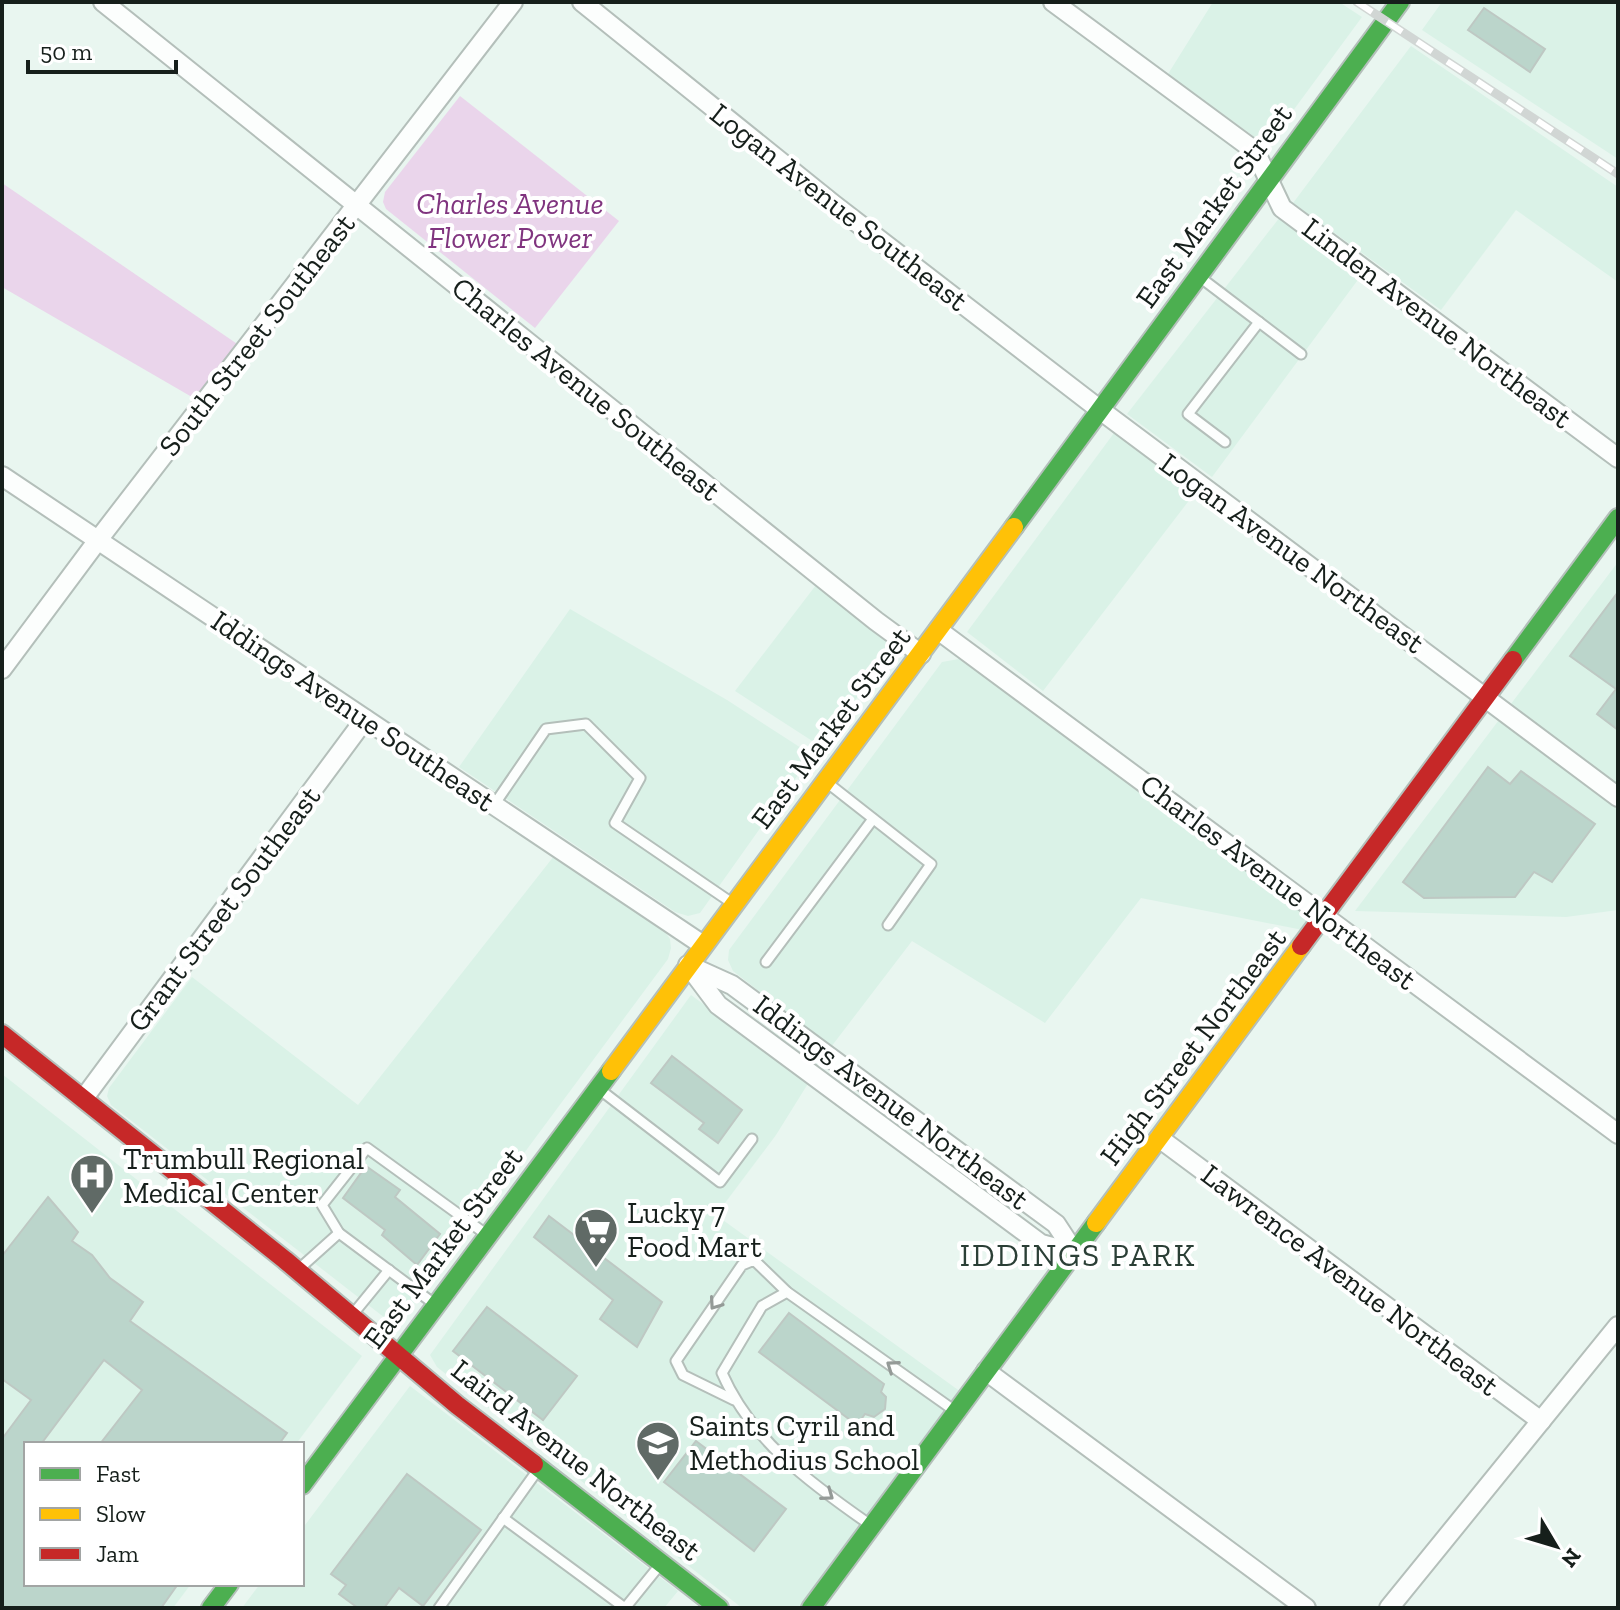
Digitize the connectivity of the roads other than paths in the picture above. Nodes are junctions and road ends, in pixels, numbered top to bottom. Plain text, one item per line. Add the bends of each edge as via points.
1 (103, 2) edge
2 (513, 2) edge
3 (582, 2) edge
4 (1053, 2) edge
5 (1400, 2) edge
6 (1270, 178) junction
7 (358, 206) junction
8 (1198, 275) junction
9 (1259, 322) junction
10 (1301, 354) dead end
11 (1099, 409) junction
12 (1225, 442) dead end
13 (1618, 458) edge
14 (2, 476) edge
15 (1618, 518) edge
16 (98, 540) junction
17 (938, 630) junction
18 (921, 654) junction
19 (2, 669) edge
20 (1485, 696) junction
21 (365, 719) junction
22 (827, 782) junction
23 (1618, 797) edge
24 (494, 805) junction
25 (873, 819) junction
26 (734, 905) junction
27 (1325, 916) junction
28 (888, 925) dead end
29 (703, 945) junction
30 (766, 962) dead end
31 (688, 965) junction
32 (2, 1034) edge
33 (597, 1087) junction
34 (84, 1098) junction
35 (1618, 1134) edge
36 (1159, 1138) junction
37 (752, 1139) dead end
38 (339, 1233) junction
39 (487, 1236) junction
40 (1075, 1253) junction
41 (298, 1270) junction
42 (389, 1270) junction
43 (787, 1292) junction
44 (436, 1305) junction
45 (352, 1316) junction
46 (1618, 1326) edge
47 (398, 1355) junction
48 (986, 1371) junction
49 (734, 1400) junction
50 (955, 1411) junction
51 (1541, 1421) junction
52 (539, 1469) junction
53 (304, 1482) edge
54 (503, 1518) junction
55 (871, 1525) junction
56 (661, 1563) junction
57 (228, 1586) edge
58 (211, 1608) edge
59 (439, 1608) edge
60 (719, 1608) edge
61 (811, 1608) edge
62 (1306, 1608) edge
63 (1389, 1608) edge

1 - 7 street, Charles Avenue Southeast
2 - 7 street, South Street Southeast
3 - 11 street, Logan Avenue Southeast
4 - 6 street, Linden Avenue Northeast via 1255,151
5 - 6 street, East Market Street
6 - 8 street, East Market Street
6 - 13 street, Linden Avenue Northeast via 1282,208
7 - 16 street, South Street Southeast
7 - 18 street, Charles Avenue Southeast
8 - 9 lane
8 - 11 street, East Market Street
9 - 10 lane
9 - 12 lane via 1188,414
11 - 17 street, East Market Street
11 - 20 street, Logan Avenue Northeast
14 - 16 street, Iddings Avenue Southeast
15 - 20 street, High Street Northeast
16 - 19 street, South Street Southeast
16 - 21 street, Iddings Avenue Southeast
17 - 18 street, East Market Street
17 - 27 street, Charles Avenue Northeast
18 - 22 street, East Market Street
20 - 23 street, Logan Avenue Northeast
20 - 27 street, High Street Northeast
21 - 24 street, Iddings Avenue Southeast
21 - 34 street, Grant Street Southeast
22 - 25 lane
22 - 26 street, East Market Street
24 - 26 lane via 546,729 586,724 640,778 615,823
24 - 29 street, Iddings Avenue Southeast
25 - 28 lane via 931,864
25 - 30 lane
26 - 29 street, East Market Street
27 - 35 street, Charles Avenue Northeast
27 - 36 street, High Street Northeast
29 - 31 street, East Market Street
31 - 33 street, East Market Street
31 - 40 street, Iddings Avenue Northeast via 718,1005 1041,1244
32 - 34 street, Laird Avenue Northeast
33 - 37 lane via 720,1182
33 - 39 street, East Market Street
34 - 41 street, Laird Avenue Northeast
36 - 40 street, High Street Northeast
36 - 51 street, Lawrence Avenue Northeast
38 - 39 lane via 322,1205 367,1148
38 - 41 lane
38 - 42 lane
39 - 44 street, East Market Street
40 - 48 street, High Street Northeast
41 - 45 street, Laird Avenue Northeast
42 - 44 lane
42 - 45 lane
43 - 49 lane via 762,1306 722,1373
43 -> 49 lane via 754,1260 742,1265 676,1361 683,1375
50 -> 43 lane
44 - 47 street, East Market Street
45 - 47 street, Laird Avenue Northeast
46 - 51 street
47 - 52 street, Laird Avenue Northeast
47 - 53 street, East Market Street
48 - 50 street, High Street Northeast
48 - 62 street
49 -> 55 lane via 769,1446
50 - 55 street, High Street Northeast
51 - 63 street
52 - 54 lane
52 - 56 street, Laird Avenue Northeast
54 - 56 lane via 625,1608
54 - 59 lane
55 - 61 street, High Street Northeast
56 - 60 street, Laird Avenue Northeast
57 - 58 street

